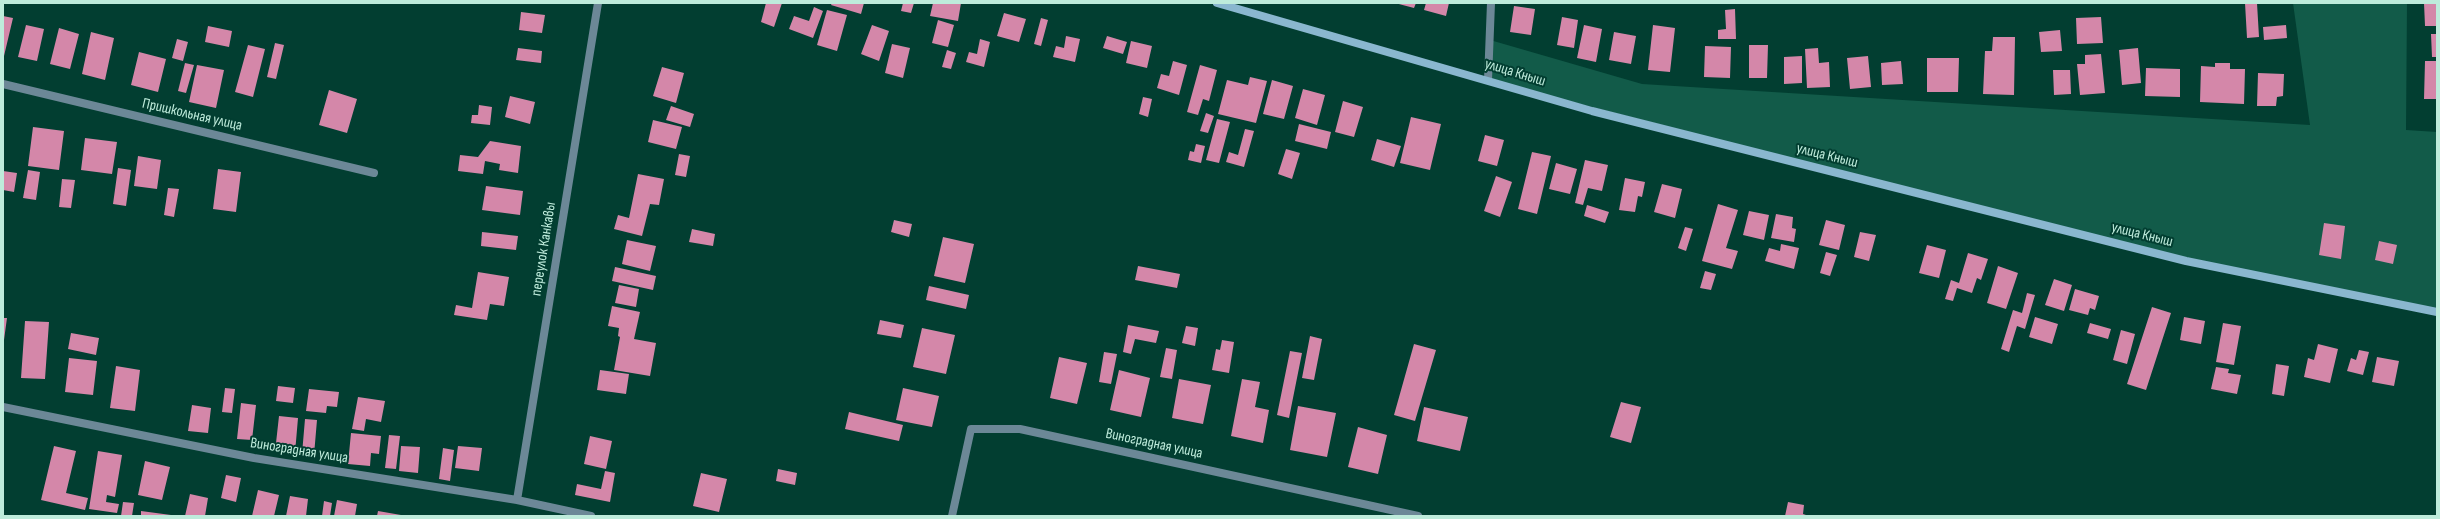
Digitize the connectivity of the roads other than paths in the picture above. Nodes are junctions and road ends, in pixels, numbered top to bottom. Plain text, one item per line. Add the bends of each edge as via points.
1 (598, 3) edge
2 (1217, 3) edge
3 (1491, 3) edge
4 (1488, 80) junction
5 (3, 84) edge
6 (374, 173) dead end
7 (2437, 312) edge
8 (3, 407) edge
9 (517, 500) junction
10 (591, 516) edge
11 (952, 516) edge
12 (1418, 516) edge

1 - 9 street, переулок Канкавы
2 - 4 street, улица Кныш
3 - 4 street
4 - 7 street, улица Кныш via 1592,111 2186,261
5 - 6 street, Пришкольная улица
8 - 9 street, Виноградная улица via 254,458
9 - 10 street, Виноградная улица
11 - 12 street, Виноградная улица via 971,429 1020,430

